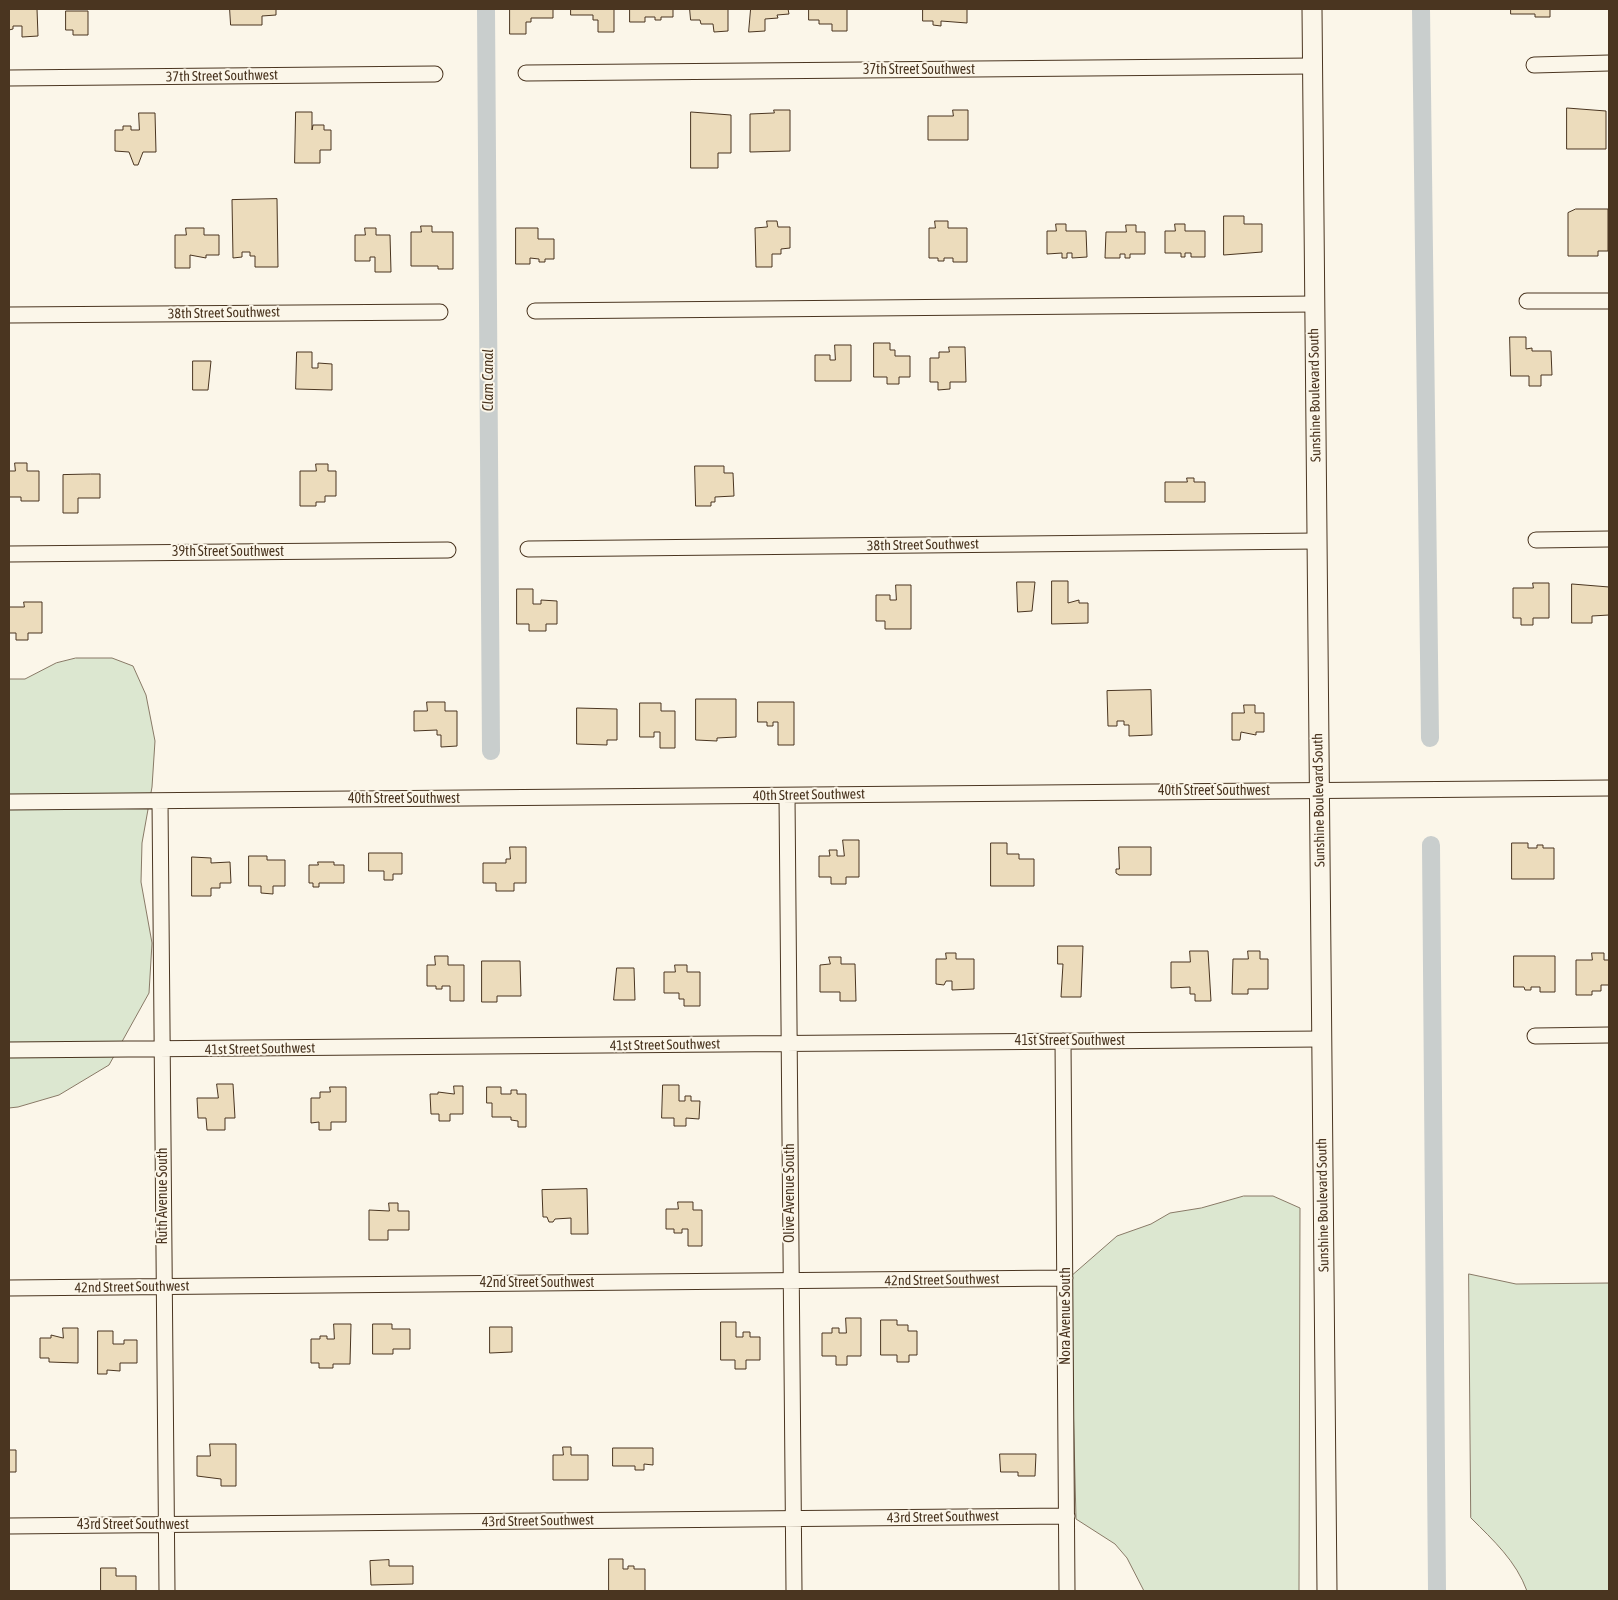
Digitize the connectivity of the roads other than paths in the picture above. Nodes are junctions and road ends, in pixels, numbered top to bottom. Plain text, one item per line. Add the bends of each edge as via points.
1 (1312, 9) edge
2 (1609, 63) edge
3 (1534, 65) dead end
4 (1312, 66) junction
5 (526, 73) dead end
6 (436, 74) dead end
7 (9, 78) edge
8 (1527, 301) dead end
9 (1609, 301) edge
10 (1314, 304) junction
11 (535, 311) dead end
12 (440, 312) dead end
13 (9, 315) edge
14 (1609, 539) edge
15 (1536, 540) dead end
16 (1317, 541) junction
17 (528, 549) dead end
18 (448, 550) dead end
19 (9, 554) edge
20 (1609, 788) edge
21 (1319, 791) junction
22 (787, 796) junction
23 (160, 800) junction
24 (9, 802) edge
25 (1535, 1036) dead end
26 (1609, 1036) edge
27 (1321, 1039) junction
28 (1063, 1041) junction
29 (789, 1044) junction
30 (9, 1050) edge
31 (162, 1050) junction
32 (1065, 1278) junction
33 (791, 1281) junction
34 (164, 1286) junction
35 (9, 1288) edge
36 (1067, 1516) junction
37 (794, 1519) junction
38 (167, 1524) junction
39 (9, 1526) edge
40 (167, 1591) edge
41 (794, 1591) edge
42 (1067, 1591) edge
43 (1327, 1591) edge

1 - 4 street, Sunshine Boulevard South
2 - 3 street
4 - 5 street, 37th Street Southwest
4 - 10 street, Sunshine Boulevard South
6 - 7 street, 37th Street Southwest
8 - 9 street
10 - 11 street
10 - 16 street, Sunshine Boulevard South
12 - 13 street, 38th Street Southwest
14 - 15 street
16 - 17 street, 38th Street Southwest
16 - 21 street, Sunshine Boulevard South
18 - 19 street, 39th Street Southwest
20 - 21 street, 40th Street Southwest
21 - 22 street, 40th Street Southwest
21 - 27 street, Sunshine Boulevard South
22 - 23 street, 40th Street Southwest
22 - 29 street, Olive Avenue South
23 - 24 street, 40th Street Southwest
23 - 31 street, Ruth Avenue South
25 - 26 street
27 - 28 street, 41st Street Southwest
27 - 43 street, Sunshine Boulevard South
28 - 29 street, 41st Street Southwest
28 - 32 street, Nora Avenue South
29 - 31 street, 41st Street Southwest
29 - 33 street, Olive Avenue South
30 - 31 street, 41st Street Southwest
31 - 34 street, Ruth Avenue South
32 - 33 street, 42nd Street Southwest
32 - 36 street, Nora Avenue South
33 - 34 street, 42nd Street Southwest
33 - 37 street, Olive Avenue South
34 - 35 street, 42nd Street Southwest
34 - 38 street, Ruth Avenue South
36 - 37 street, 43rd Street Southwest
36 - 42 street, Nora Avenue South
37 - 38 street, 43rd Street Southwest
37 - 41 street, Olive Avenue South
38 - 39 street, 43rd Street Southwest
38 - 40 street, Ruth Avenue South

